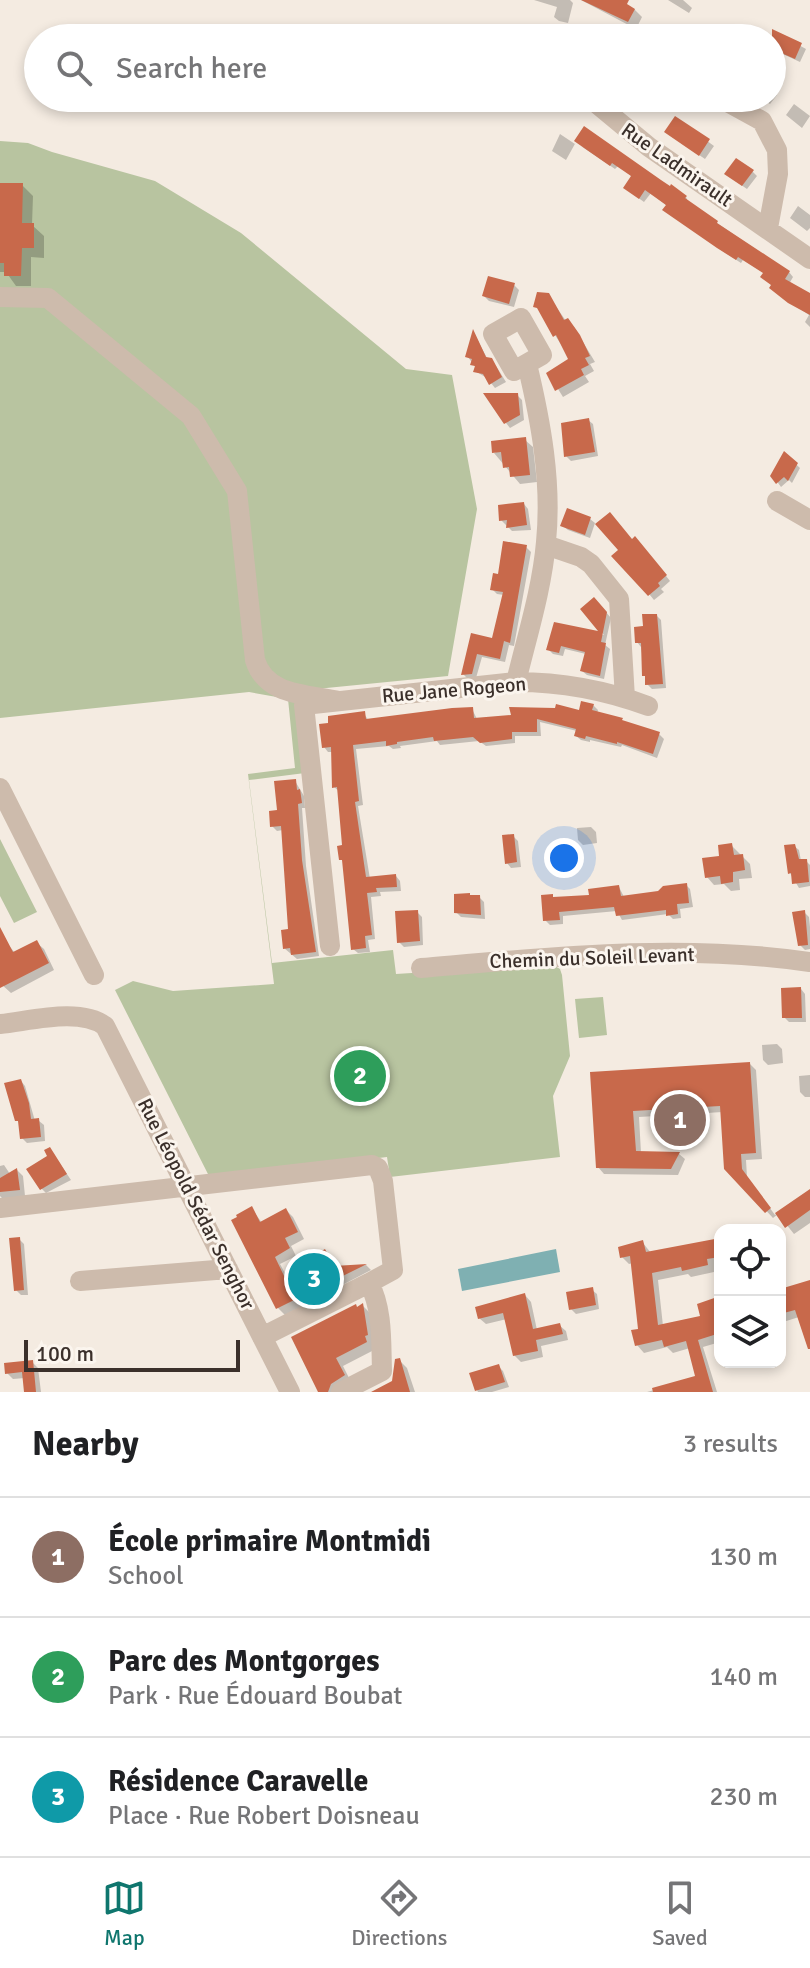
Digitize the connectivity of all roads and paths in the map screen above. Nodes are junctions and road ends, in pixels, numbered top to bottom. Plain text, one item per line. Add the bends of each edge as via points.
1 (607, 112) edge
2 (746, 112) edge
3 (768, 228) junction
4 (810, 259) edge
5 (0, 297) edge
6 (527, 364) dead end
7 (777, 501) dead end
8 (810, 520) edge
9 (546, 545) junction
10 (516, 682) junction
11 (625, 698) junction
12 (339, 701) junction
13 (648, 706) dead end
14 (0, 788) edge
15 (330, 946) dead end
16 (810, 962) edge
17 (421, 968) dead end
18 (94, 975) dead end
19 (3, 1017) edge
20 (186, 1185) junction
21 (0, 1208) edge
22 (228, 1269) junction
23 (80, 1281) dead end
24 (369, 1283) junction
25 (262, 1337) junction
26 (290, 1392) edge
27 (341, 1392) edge

1 - 3 street, Rue Ladmirault
2 - 3 street via 762,121 777,150
3 - 4 street, Rue Ladmirault
5 - 12 street via 48,298 191,416 237,491 259,672 272,685
6 - 9 street via 544,449
7 - 8 street
9 - 10 street
9 - 11 street via 591,564 619,599
10 - 11 street, Rue Jane Rogeon via 587,687
10 - 12 street, Rue Jane Rogeon
11 - 13 street, Rue Jane Rogeon
12 - 15 street, Rue Jane Rogeon via 304,705
14 - 18 street
16 - 17 street, Chemin du Soleil Levant via 632,953
19 - 20 street, Rue Léopold Sédar Senghor via 96,1020 111,1035
20 - 21 street
20 - 22 street, Rue Léopold Sédar Senghor
20 - 24 street via 378,1168 393,1270
22 - 23 street
22 - 25 street, Rue Léopold Sédar Senghor
24 - 25 street
24 - 27 street via 379,1318 382,1371
25 - 26 street, Rue Léopold Sédar Senghor

